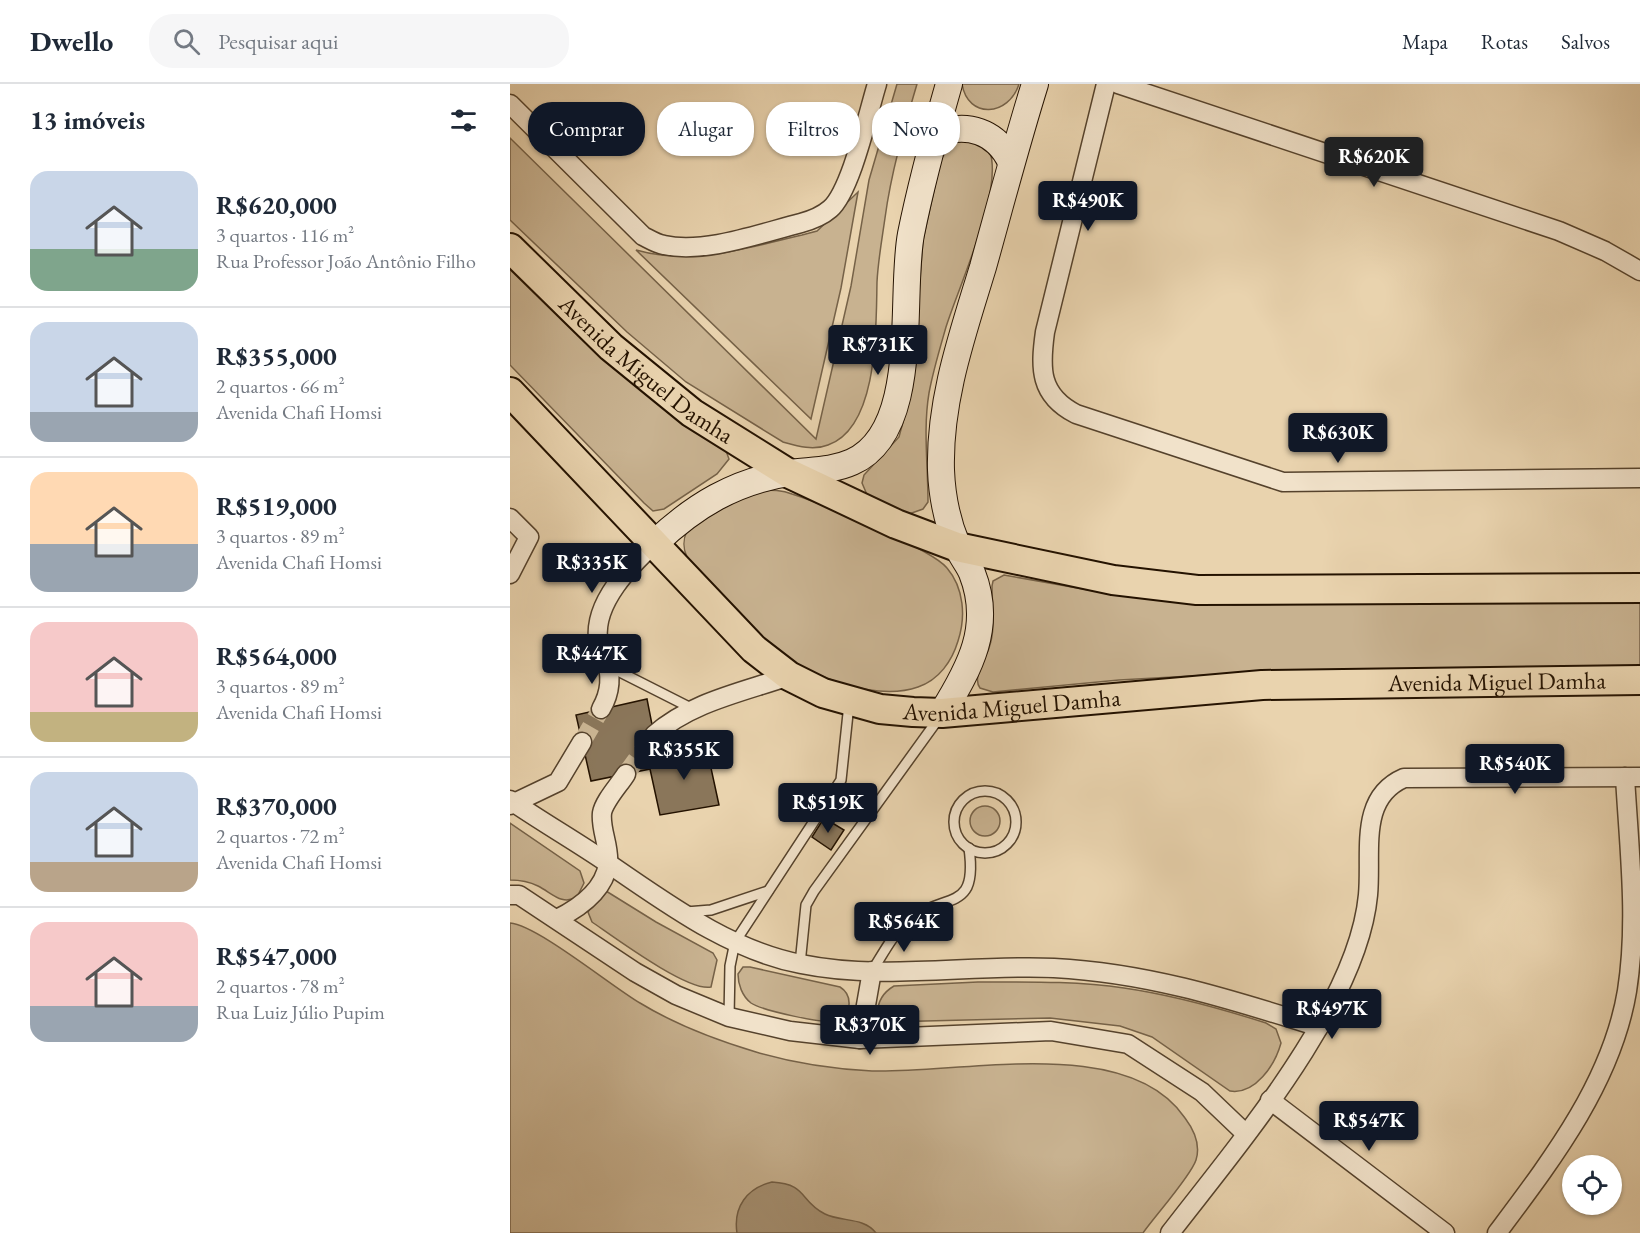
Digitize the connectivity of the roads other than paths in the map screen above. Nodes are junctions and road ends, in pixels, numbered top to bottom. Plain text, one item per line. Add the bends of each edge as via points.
1 (878, 84) edge
2 (1035, 84) edge
3 (1106, 84) edge
4 (1118, 84) edge
5 (948, 88) edge
6 (510, 104) edge
7 (1025, 117) junction
8 (960, 128) edge
9 (931, 156) edge
10 (1011, 162) junction
11 (510, 248) edge
12 (1640, 271) edge
13 (510, 392) edge
14 (788, 473) junction
15 (1640, 478) edge
16 (510, 519) edge
17 (655, 543) junction
18 (957, 547) junction
19 (510, 574) edge
20 (1640, 588) edge
21 (608, 666) junction
22 (789, 676) junction
23 (1640, 680) edge
24 (850, 702) junction
25 (601, 709) tunnel mouth
26 (693, 709) junction
27 (942, 713) junction
28 (654, 735) tunnel mouth
29 (582, 742) tunnel mouth
30 (626, 774) tunnel mouth
31 (1632, 777) edge
32 (834, 794) junction
33 (512, 803) edge
34 (867, 815) junction
35 (969, 848) junction
36 (985, 853) junction
37 (608, 863) junction
38 (972, 869) junction
39 (768, 891) junction
40 (510, 895) edge
41 (679, 913) junction
42 (557, 919) junction
43 (735, 942) junction
44 (800, 964) junction
45 (872, 971) junction
46 (729, 1017) junction
47 (1318, 1027) junction
48 (860, 1039) junction
49 (1270, 1100) junction
50 (1246, 1134) junction
51 (1170, 1233) edge
52 (1445, 1233) edge
53 (1497, 1233) edge

1 - 6 street via 844,189 831,208 815,219 707,246 663,245 643,236
2 - 7 street
3 - 15 street via 1045,332 1041,364 1044,380 1063,408 1283,482
4 - 12 street via 1559,231
5 - 7 street via 962,109 983,120
7 - 10 street
8 - 10 street via 983,132 1000,144
9 - 14 street via 911,236 899,389 885,431 872,449 852,462 826,470
10 - 18 street via 957,348 944,426 944,508
11 - 14 main road, Avenida Miguel Damha via 611,346 692,413
13 - 17 main road, Avenida Miguel Damha
14 - 17 street via 751,481 715,496 683,516
14 - 18 main road, Avenida Miguel Damha via 896,524
16 - 19 street via 529,537
17 - 21 street via 627,568 600,616 598,640
17 - 22 main road, Avenida Miguel Damha via 754,649
18 - 20 main road, Avenida Miguel Damha via 1113,580 1197,590
18 - 27 street via 972,573 980,602 980,632 972,662
21 - 25 street via 610,685
21 - 26 lane
22 - 24 main road, Avenida Miguel Damha
22 - 26 street
23 - 27 main road, Avenida Miguel Damha via 1262,685
24 - 27 main road, Avenida Miguel Damha via 880,709
24 - 32 lane via 841,780
26 - 28 street via 672,719
27 - 34 lane
29 - 33 street via 558,782
30 - 37 street via 602,812
31 - 47 street via 1404,777 1389,784 1372,808 1368,897 1352,961
31 - 53 street via 1633,918 1627,992 1601,1071 1556,1155
32 - 34 lane
32 - 39 lane
33 - 37 street
34 - 44 lane via 806,905
35 - 36 lane
35 - 36 lane via 961,842 954,823 960,803 977,792 998,793 1013,807 1016,828 1005,846
35 - 38 lane
36 - 38 lane
37 - 41 street
37 - 42 street via 590,898
38 - 45 lane via 964,891 953,902 910,920
39 - 41 lane via 711,910
39 - 43 lane
40 - 42 street via 519,895
41 - 43 street
42 - 46 street via 635,972 676,995
43 - 44 street
43 - 46 lane via 729,975
44 - 45 street
45 - 47 street via 1051,968 1118,973 1196,989
45 - 48 street
46 - 48 street via 790,1031
47 - 49 street
48 - 50 street via 1051,1031 1128,1044 1202,1092
49 - 50 street
49 - 52 street
50 - 51 street

